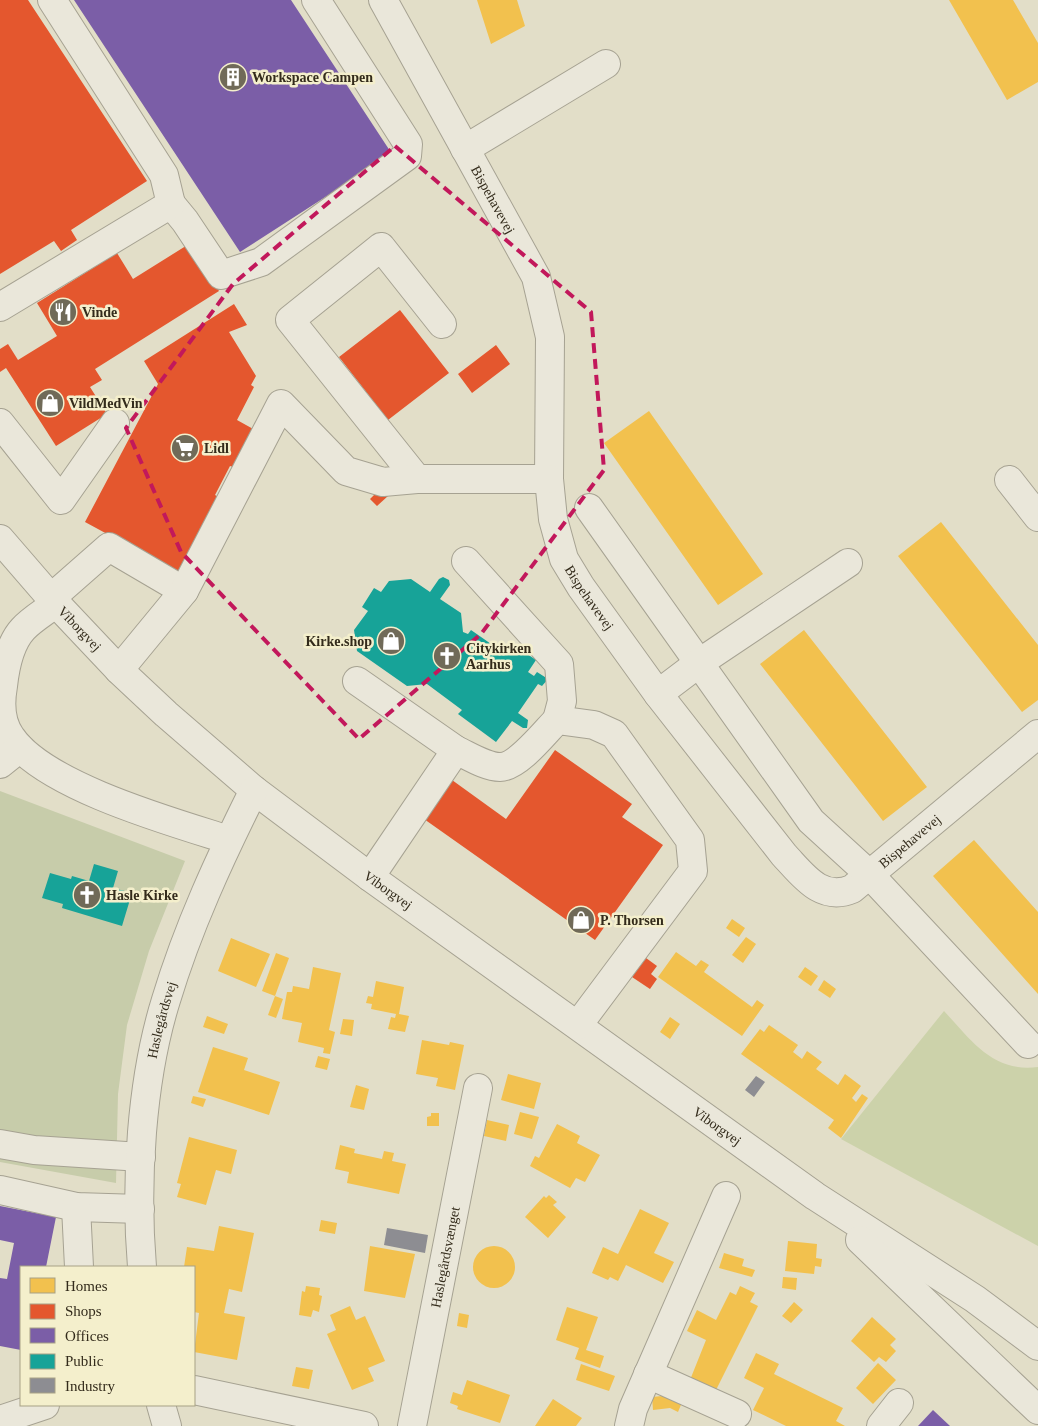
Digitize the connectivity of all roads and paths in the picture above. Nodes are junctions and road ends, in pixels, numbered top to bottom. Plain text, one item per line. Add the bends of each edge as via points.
1 (52, 0) edge
2 (316, 0) edge
3 (383, 0) edge
4 (606, 64) dead end
5 (465, 149) junction
6 (171, 204) junction
7 (0, 307) edge
8 (442, 324) dead end
9 (0, 423) edge
10 (115, 423) dead end
11 (416, 479) junction
12 (549, 479) junction
13 (1009, 480) dead end
14 (589, 508) dead end
15 (1038, 517) edge
16 (0, 539) edge
17 (466, 561) dead end
18 (848, 563) dead end
19 (184, 591) junction
20 (54, 601) junction
21 (699, 663) junction
22 (119, 670) junction
23 (357, 681) dead end
24 (658, 694) junction
25 (557, 720) junction
26 (1038, 734) edge
27 (456, 750) junction
28 (10, 756) edge
29 (254, 790) junction
30 (229, 840) junction
31 (869, 874) junction
32 (370, 877) junction
33 (578, 1025) junction
34 (1028, 1044) dead end
35 (478, 1088) dead end
36 (0, 1144) edge
37 (141, 1157) junction
38 (0, 1190) edge
39 (726, 1196) dead end
40 (815, 1196) junction
41 (76, 1207) junction
42 (140, 1208) junction
43 (79, 1266) edge
44 (142, 1266) edge
45 (1038, 1346) edge
46 (648, 1374) junction
47 (195, 1390) edge
48 (899, 1403) dead end
49 (42, 1406) edge
50 (161, 1406) edge
51 (1038, 1410) edge
52 (737, 1414) dead end
53 (0, 1420) edge
54 (167, 1426) edge
55 (364, 1426) edge
56 (412, 1426) edge
57 (629, 1426) edge
58 (881, 1426) edge

1 - 6 street via 164,175
2 - 6 street via 408,144 407,156 261,262 221,275
3 - 5 street, Bispehavevej
4 - 5 street
5 - 12 street, Bispehavevej via 536,277 550,337
6 - 7 street
8 - 11 street via 381,247 290,320
9 - 10 street via 61,500
11 - 12 street
11 - 19 street via 383,482 346,471 281,404
12 - 24 street, Bispehavevej via 553,518 564,558 581,587
13 - 15 street
14 - 21 street
16 - 20 street, Viborgvej
17 - 25 street via 559,664 562,700
18 - 21 street
19 - 20 street via 109,547
19 - 22 street
20 - 22 street, Viborgvej
20 - 28 street via 22,630 4,672 4,724 10,737
21 - 24 street
21 - 31 street via 812,821
22 - 29 street, Viborgvej
23 - 27 street
24 - 31 street, Bispehavevej via 807,880 819,889 842,893
25 - 27 street via 518,760 501,767
25 - 33 street via 594,725 614,734 690,840 692,863 692,871
26 - 31 street, Bispehavevej
27 - 32 street
28 - 30 street via 46,768 89,791
29 - 30 street, Haslegårdsvej
29 - 32 street, Viborgvej
30 - 37 street, Haslegårdsvej via 188,933 165,1001 152,1062
31 - 34 street
32 - 33 street, Viborgvej
33 - 40 street, Viborgvej
35 - 56 street, Haslegårdsvænget
36 - 37 street via 34,1150
37 - 42 street, Haslegårdsvej
38 - 41 street
39 - 46 street
40 - 45 street, Viborgvej via 975,1298
40 - 51 street, Viborgvej
41 - 42 street
41 - 43 street
42 - 44 street, Haslegårdsvej
46 - 52 street
46 - 57 street
47 - 55 street
48 - 58 street
49 - 53 street
50 - 54 street

